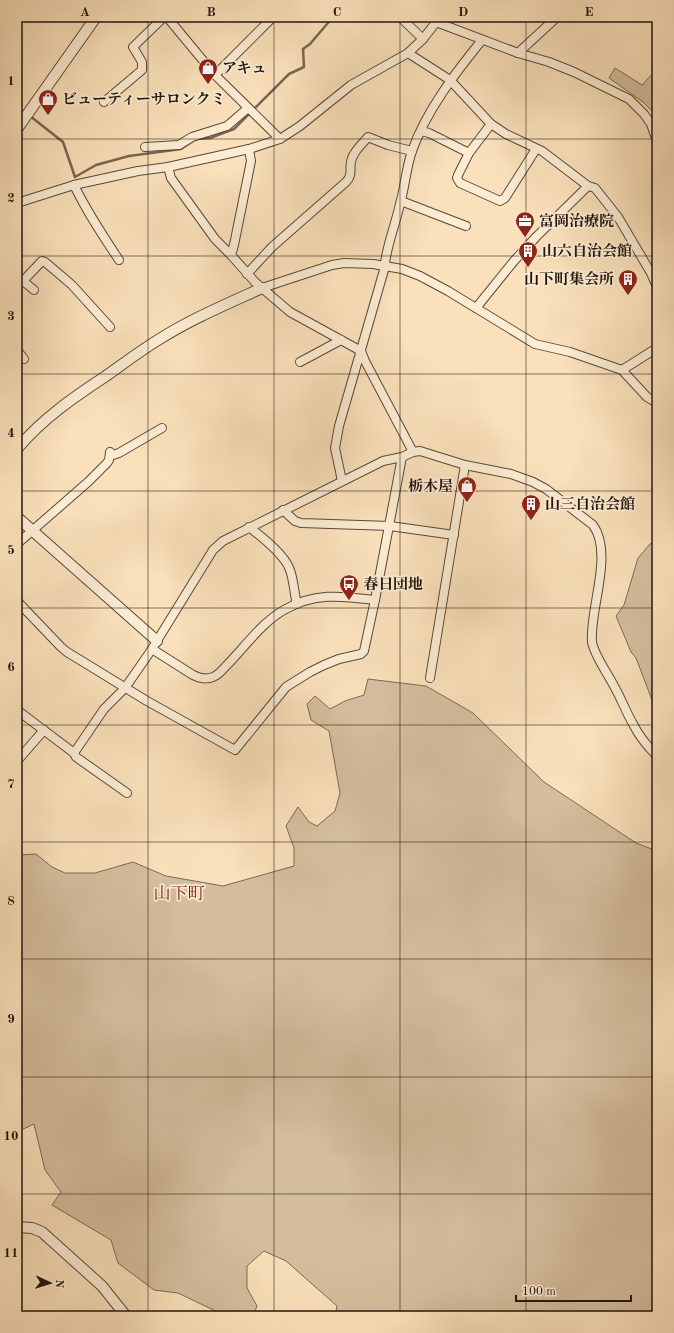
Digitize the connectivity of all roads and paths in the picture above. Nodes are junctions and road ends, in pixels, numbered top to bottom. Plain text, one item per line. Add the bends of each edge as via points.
1 (96, 17) edge
2 (164, 17) edge
3 (167, 17) edge
4 (273, 17) edge
5 (400, 17) edge
6 (557, 17) edge
7 (438, 20) edge
8 (423, 38) junction
9 (482, 40) junction
10 (408, 53) junction
11 (518, 53) junction
12 (215, 75) junction
13 (450, 80) junction
14 (104, 102) dead end
15 (248, 108) junction
16 (491, 124) junction
17 (17, 129) edge
18 (420, 131) junction
19 (280, 139) junction
20 (657, 141) edge
21 (145, 147) dead end
22 (536, 149) junction
23 (249, 150) junction
24 (412, 151) junction
25 (469, 152) junction
26 (168, 167) junction
27 (74, 185) junction
28 (588, 186) junction
29 (401, 201) junction
30 (17, 203) edge
31 (466, 226) dead end
32 (231, 255) junction
33 (119, 260) dead end
34 (385, 265) junction
35 (247, 274) junction
36 (20, 279) edge
37 (657, 287) edge
38 (262, 288) junction
39 (34, 290) dead end
40 (476, 308) junction
41 (110, 327) dead end
42 (341, 340) junction
43 (657, 348) edge
44 (17, 350) edge
45 (361, 351) junction
46 (24, 359) dead end
47 (300, 362) dead end
48 (622, 370) junction
49 (657, 403) edge
50 (162, 428) dead end
51 (17, 449) edge
52 (413, 452) junction
53 (402, 457) junction
54 (465, 465) junction
55 (342, 481) junction
56 (283, 510) junction
57 (17, 517) edge
58 (390, 526) junction
59 (249, 527) junction
60 (32, 532) junction
61 (454, 535) junction
62 (17, 544) edge
63 (375, 600) junction
64 (17, 601) edge
65 (297, 604) junction
66 (155, 645) junction
67 (430, 678) dead end
68 (125, 688) junction
69 (17, 710) edge
70 (44, 730) junction
71 (74, 753) junction
72 (657, 756) edge
73 (17, 761) edge
74 (127, 793) dead end
75 (17, 1227) edge
76 (126, 1316) edge

1 - 17 street
2 - 14 street via 133,47 142,62 142,70
3 - 12 street
4 - 12 street
5 - 8 street
6 - 11 street
7 - 8 street
7 - 9 street
8 - 10 street
9 - 11 street
9 - 13 street
10 - 13 street
10 - 19 street via 351,85
11 - 20 street via 574,72 629,99 651,124
12 - 15 street
13 - 16 street
13 - 18 street
15 - 19 street
15 - 21 street via 227,126 192,137 179,145
16 - 22 street
16 - 25 street
18 - 24 street
18 - 25 street
19 - 23 street
22 - 25 street via 505,198 500,201 458,181 458,175
22 - 28 street
23 - 26 street
23 - 32 street via 251,161
24 - 29 street
24 - 35 street via 368,137 352,156 350,178 272,247
26 - 27 street
26 - 32 street via 171,178 215,239
27 - 30 street
27 - 33 street
28 - 37 street via 595,188 618,217
28 - 40 street via 536,237
29 - 31 street
29 - 34 street
32 - 35 street
34 - 38 street via 338,264
34 - 40 street via 420,276
34 - 45 street
35 - 38 street
36 - 39 street
36 - 41 street via 42,261 45,262 72,284
38 - 42 street via 290,312
38 - 51 street via 180,327 159,340 54,412
40 - 48 street via 535,344 570,352
42 - 45 street
42 - 47 street
43 - 48 street
44 - 46 street
45 - 52 street
45 - 55 street via 335,448
48 - 49 street via 647,397
50 - 60 street via 119,453 110,454 107,463
52 - 53 street
52 - 54 street via 424,451
53 - 55 street via 383,461
53 - 58 street
54 - 61 street
54 - 72 street via 512,474 533,482 546,489 596,529 601,565 592,633 594,650 634,726
55 - 56 street
56 - 58 street via 301,523
56 - 59 street
57 - 60 street
58 - 61 street
58 - 63 street
59 - 65 street via 271,544 287,564
59 - 66 street via 222,541 213,550
60 - 62 street
60 - 66 street
61 - 67 street
63 - 65 street via 335,596 311,599
63 - 68 street via 364,651 324,665 286,687 234,750
64 - 68 street via 60,647
65 - 66 street via 272,618 231,662 212,678 199,678 193,675
66 - 68 street
68 - 71 street via 104,709
69 - 70 street
70 - 71 street
70 - 73 street
71 - 74 street
75 - 76 street via 42,1232 102,1286

